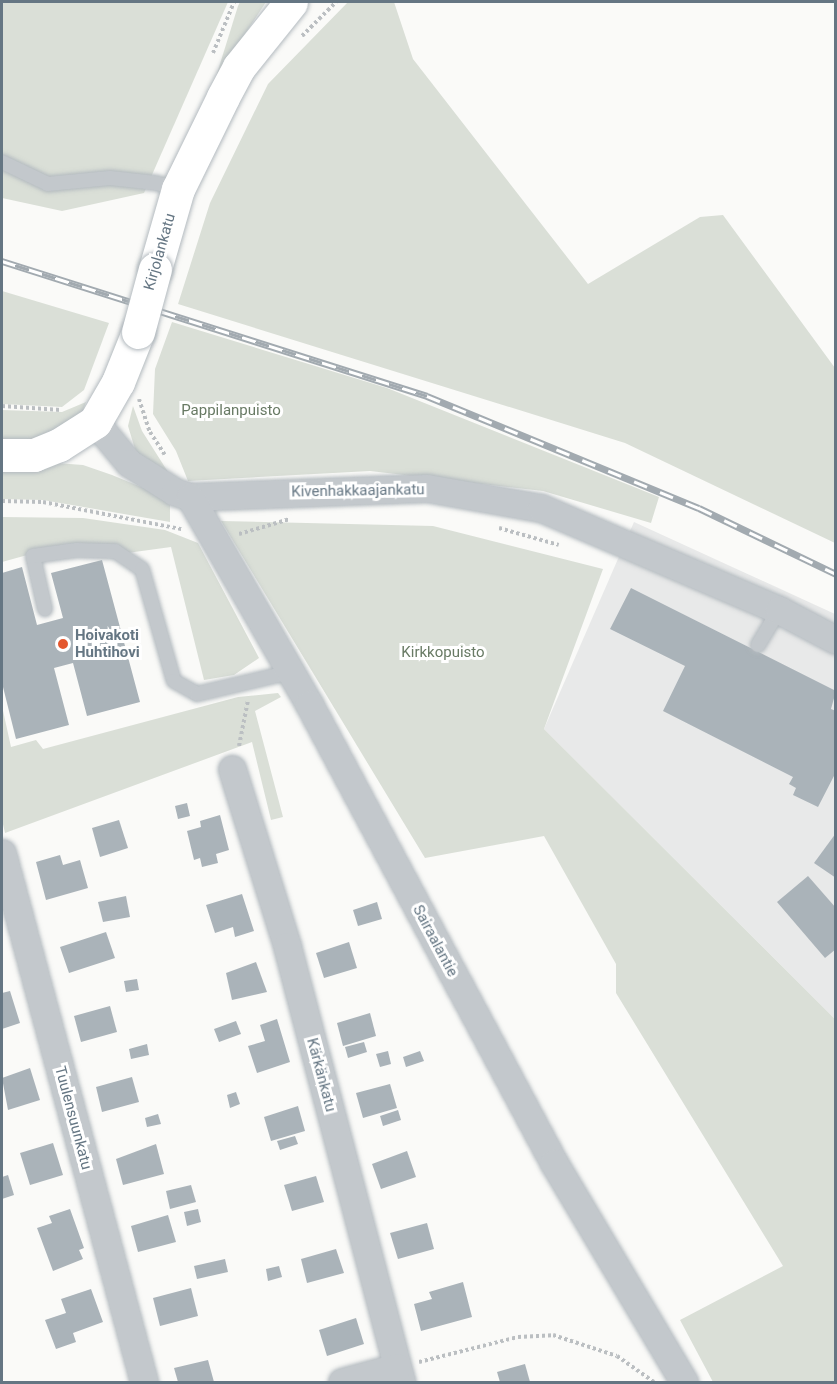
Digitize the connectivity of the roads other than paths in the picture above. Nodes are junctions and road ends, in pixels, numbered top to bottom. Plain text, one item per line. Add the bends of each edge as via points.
1 (291, 2) edge
2 (2, 162) edge
3 (188, 193) junction
4 (95, 422) junction
5 (2, 456) edge
6 (183, 494) junction
7 (45, 609) dead end
8 (779, 610) junction
9 (836, 640) edge
10 (758, 645) dead end
11 (291, 672) junction
12 (232, 769) road end
13 (2, 853) edge
14 (399, 1375) edge
15 (144, 1383) edge
16 (342, 1383) edge
17 (684, 1383) edge

1 - 3 main road, Kirjolankatu via 239,67
2 - 3 lane via 48,184 110,178 156,183
3 - 4 main road, Kirjolankatu, bridge via 155,269 138,332 118,382
4 - 5 main road, Kirjolankatu via 59,445 34,455
4 - 6 street via 129,463
6 - 8 street, Kivenhakkaajankatu via 427,489 541,508
6 - 11 street, Sairaalantie
7 - 11 lane via 33,556 77,550 115,551 142,569 174,681 197,694
8 - 9 street, Kivenhakkaajankatu
8 - 10 lane
11 - 17 street, Sairaalantie via 554,1164
12 - 14 street, Kärkänkatu via 287,946
13 - 15 street, Tuulensuunkatu
14 - 16 street

